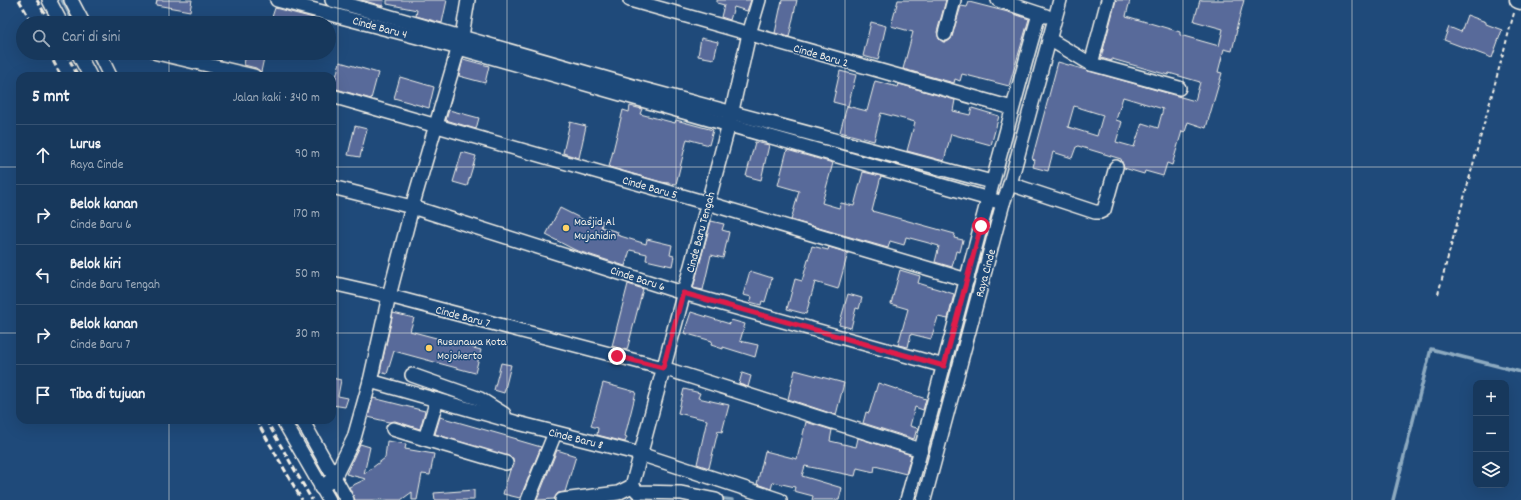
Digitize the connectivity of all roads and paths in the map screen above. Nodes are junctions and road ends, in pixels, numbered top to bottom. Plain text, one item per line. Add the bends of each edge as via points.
1 (49, 0) edge
2 (71, 0) edge
3 (277, 0) edge
4 (332, 0) edge
5 (468, 0) edge
6 (630, 0) edge
7 (759, 0) edge
8 (954, 0) edge
9 (998, 0) edge
10 (1060, 0) edge
11 (1108, 0) edge
12 (1518, 3) edge
13 (1039, 14) junction
14 (57, 16) edge
15 (79, 16) edge
16 (1054, 18) junction
17 (749, 34) junction
18 (945, 34) dead end
19 (1049, 39) junction
20 (460, 42) junction
21 (82, 60) edge
22 (102, 60) edge
23 (187, 60) edge
24 (1091, 64) junction
25 (88, 72) edge
26 (108, 72) edge
27 (237, 72) edge
28 (1179, 88) dead end
29 (336, 97) edge
30 (1012, 108) junction
31 (730, 118) junction
32 (436, 126) junction
33 (1116, 167) dead end
34 (992, 182) junction
35 (1010, 184) junction
36 (336, 188) edge
37 (995, 201) junction
38 (707, 203) junction
39 (412, 207) junction
40 (967, 280) junction
41 (336, 284) edge
42 (683, 293) junction
43 (1438, 294) dead end
44 (389, 296) junction
45 (944, 366) junction
46 (663, 368) junction
47 (412, 375) dead end
48 (370, 381) junction
49 (437, 400) junction
50 (518, 423) junction
51 (286, 424) edge
52 (304, 424) edge
53 (393, 429) dead end
54 (555, 433) junction
55 (425, 439) junction
56 (921, 450) junction
57 (640, 454) junction
58 (506, 463) dead end
59 (329, 482) junction
60 (632, 486) junction
61 (743, 495) edge
62 (328, 500) edge
63 (347, 500) edge
64 (528, 500) edge
65 (562, 500) edge
66 (716, 500) edge
67 (780, 500) edge
68 (907, 500) edge
69 (924, 500) edge

1 - 14 street
2 - 15 street
3 - 20 street, Cinde Baru 4
4 - 20 street
5 - 20 street
6 - 17 street, Cinde Baru 2
7 - 17 street, Cinde Baru Tengah
8 - 18 street
9 - 13 street
10 - 16 street, Raya Cinde
11 - 24 street
12 - 43 path
13 - 16 street
13 - 30 street, Raya Cinde
16 - 19 street, Raya Cinde
17 - 30 street, Cinde Baru 2
17 - 31 street, Cinde Baru Tengah
19 - 24 street
19 - 35 street, Raya Cinde
20 - 31 street
20 - 32 street
21 - 25 street
22 - 26 street
23 - 27 street
24 - 28 street
29 - 32 street, Cinde Baru 5
30 - 34 street, Raya Cinde
31 - 34 street
31 - 37 street
31 - 38 street, Cinde Baru Tengah
32 - 38 street, Cinde Baru 5
32 - 39 street
33 - 35 street via 1104,210 1100,212
34 - 37 street, Raya Cinde
35 - 37 street, Raya Cinde
36 - 39 street, Cinde Baru 6
37 - 40 street, Raya Cinde
37 - 69 street, Raya Cinde
38 - 40 street, Cinde Baru 5
38 - 42 street, Cinde Baru Tengah
39 - 42 street, Cinde Baru 6
39 - 44 street
40 - 45 street, Raya Cinde
41 - 44 street, Cinde Baru 7
42 - 45 street, Cinde Baru 6
42 - 46 street, Cinde Baru Tengah
44 - 46 street, Cinde Baru 7
44 - 48 street
45 - 56 street, Raya Cinde
46 - 56 street, Cinde Baru 7
46 - 57 street, Cinde Baru Tengah
47 - 50 street via 480,399
48 - 49 street, Cinde Baru 8
48 - 59 street via 354,438
49 - 50 street, Cinde Baru 8
49 - 55 street
50 - 54 street, Cinde Baru 8
51 - 59 street
52 - 59 street
53 - 55 street
54 - 57 street, Cinde Baru 8
54 - 64 street
55 - 58 street
56 - 68 street, Raya Cinde
57 - 60 street, Cinde Baru Tengah
57 - 61 street, Cinde Baru 8
59 - 62 street
59 - 63 street
60 - 65 street via 618,492
60 - 66 street via 638,492 681,493
61 - 67 street, Cinde Baru 8

